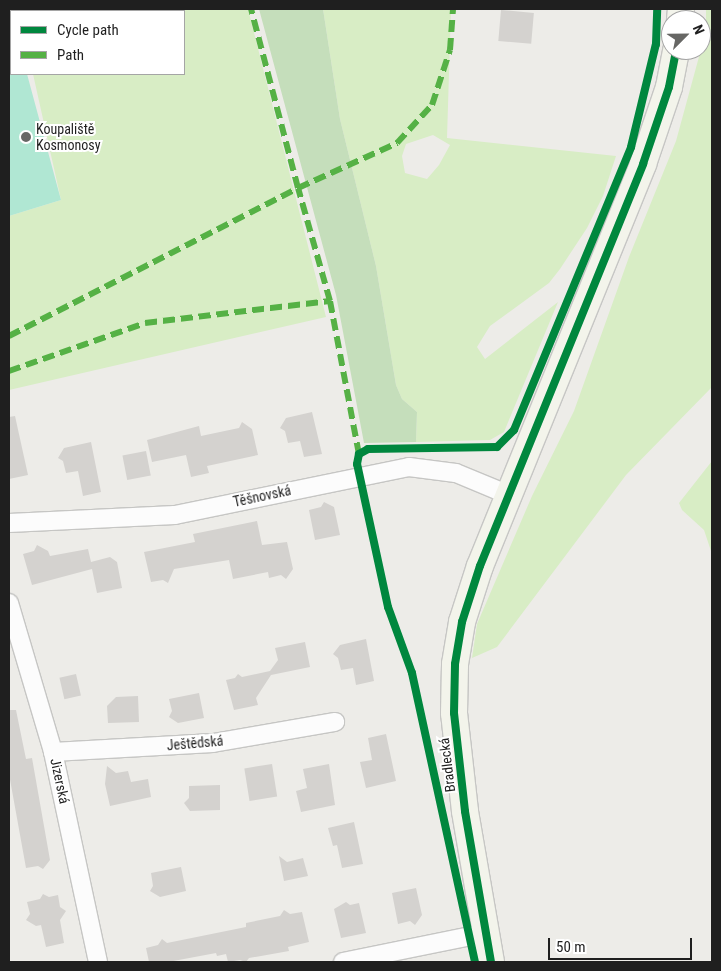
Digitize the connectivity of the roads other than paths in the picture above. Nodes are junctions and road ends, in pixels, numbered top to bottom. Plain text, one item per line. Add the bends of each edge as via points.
1 (674, 60) edge
2 (509, 495) junction
3 (9, 523) edge
4 (9, 604) edge
5 (335, 722) dead end
6 (53, 752) junction
7 (486, 933) junction
8 (98, 962) edge
9 (343, 962) edge
10 (490, 962) edge

1 - 2 street, Bradlecká via 669,88 643,164
2 - 3 street, Těšnovská via 456,473 409,467 175,515
2 - 7 street, Bradlecká via 480,566 458,644 454,713 465,811
4 - 6 street, Jizerská
5 - 6 street, Ještědská via 213,743
6 - 8 street, Jizerská
7 - 9 street
7 - 10 street, Bradlecká

